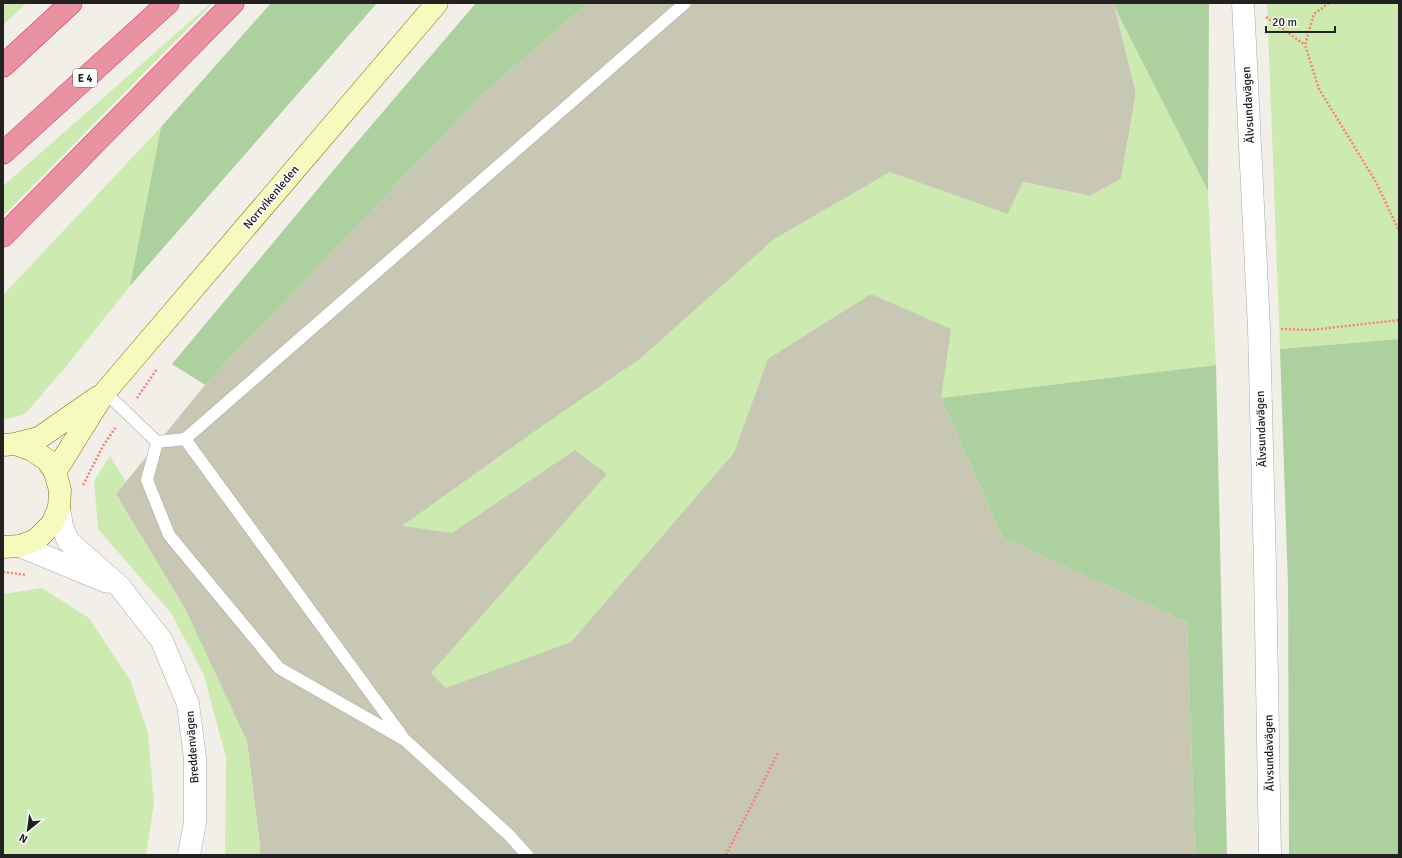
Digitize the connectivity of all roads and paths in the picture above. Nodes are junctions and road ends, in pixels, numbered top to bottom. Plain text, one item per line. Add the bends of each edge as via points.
1 (71, 3) edge
2 (168, 3) edge
3 (233, 3) edge
4 (437, 3) edge
5 (685, 3) edge
6 (1243, 3) edge
7 (1329, 3) edge
8 (1264, 16) dead end
9 (1305, 45) junction
10 (3, 66) edge
11 (3, 153) edge
12 (1399, 231) edge
13 (3, 236) edge
14 (1399, 320) edge
15 (1258, 328) junction
16 (105, 392) junction
17 (185, 439) junction
18 (157, 442) junction
19 (9, 445) edge
20 (55, 472) junction
21 (59, 508) junction
22 (11, 547) edge
23 (120, 587) junction
24 (406, 740) junction
25 (778, 753) dead end
26 (189, 855) edge
27 (527, 855) edge
28 (726, 855) edge
29 (1270, 855) edge

1 - 10 highway
2 - 11 highway, E 4
3 - 13 highway
4 - 16 main road, Norrvikenleden
5 - 17 lane
6 - 15 street, Älvsundavägen
7 - 9 path via 1314,14
8 - 9 path
9 - 12 path via 1319,89 1376,182
14 - 15 path via 1311,330
15 - 29 street, Älvsundavägen
16 - 18 lane
16 - 19 main road, Norrvikenleden via 39,438
16 - 20 main road, Norrvikenleden
17 - 18 lane
17 - 24 lane
18 - 24 lane via 147,480 169,535 279,668
19 - 20 main road via 32,450 47,460
20 - 21 main road via 60,490
21 - 22 main road via 52,524 36,540
21 - 23 street, Breddenvägen via 68,541
22 - 23 street, Breddenvägen
23 - 26 street, Breddenvägen via 162,641 188,704 195,758 195,822
24 - 27 lane via 509,835
25 - 28 path

